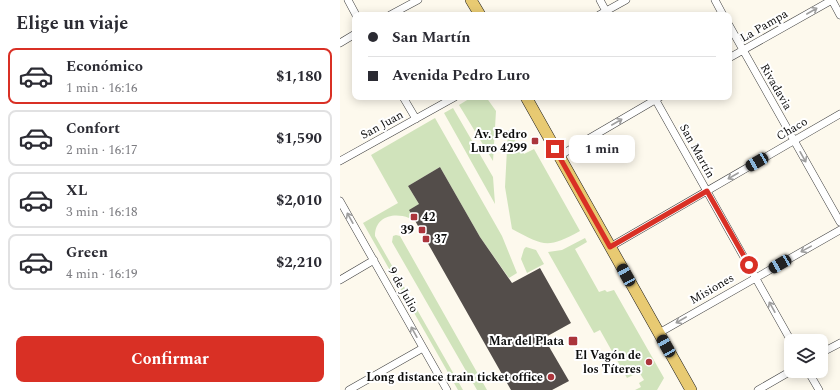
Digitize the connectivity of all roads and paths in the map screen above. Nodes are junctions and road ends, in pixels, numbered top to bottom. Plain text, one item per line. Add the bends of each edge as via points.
1 (348, 0) edge
2 (418, 0) edge
3 (471, 0) edge
4 (600, 0) edge
5 (626, 0) edge
6 (715, 0) edge
7 (832, 0) edge
8 (354, 12) edge
9 (396, 12) edge
10 (478, 12) edge
11 (604, 12) edge
12 (608, 12) edge
13 (721, 12) edge
14 (840, 15) edge
15 (732, 30) edge
16 (352, 36) edge
17 (340, 43) edge
18 (743, 50) junction
19 (732, 56) edge
20 (405, 100) edge
21 (450, 100) edge
22 (528, 100) edge
23 (654, 100) edge
24 (658, 100) edge
25 (840, 114) edge
26 (416, 119) junction
27 (794, 140) junction
28 (559, 156) junction
29 (340, 160) edge
30 (707, 191) junction
31 (340, 201) edge
32 (840, 222) edge
33 (840, 230) edge
34 (610, 247) junction
35 (374, 260) junction
36 (756, 278) junction
37 (340, 280) edge
38 (659, 333) junction
39 (787, 334) edge
40 (840, 343) edge
41 (423, 348) junction
42 (828, 349) edge
43 (784, 374) edge
44 (812, 378) edge
45 (349, 390) edge
46 (447, 390) edge
47 (691, 390) edge
48 (758, 390) edge
49 (819, 390) edge

1 - 8 street
2 - 9 street
3 - 10 main road
4 - 11 street
5 - 12 street
6 - 13 street
7 - 14 street
18 -> 7 street, La Pampa
15 - 18 street, Rivadavia
16 - 17 street
18 - 19 street, La Pampa
18 - 27 street, Rivadavia
20 - 26 street
21 - 26 street, San Juan
22 - 28 main road
28 -> 23 street
24 - 30 street, San Martín
25 - 27 street, Chaco
26 - 29 street, San Juan
27 -> 30 street, Chaco
27 -> 32 street, Rivadavia
28 - 34 main road
30 - 34 street, Chaco
30 - 36 street, San Martín
35 -> 31 street, 9 de Julio
33 -> 36 street, Misiones
34 - 38 main road
35 - 37 street
41 -> 35 street, 9 de Julio
36 -> 38 street, Misiones
39 -> 36 street, San Martín
38 - 47 main road
40 - 42 street
41 - 45 street
41 - 46 street, 9 de Julio
43 - 48 street
44 - 49 street

